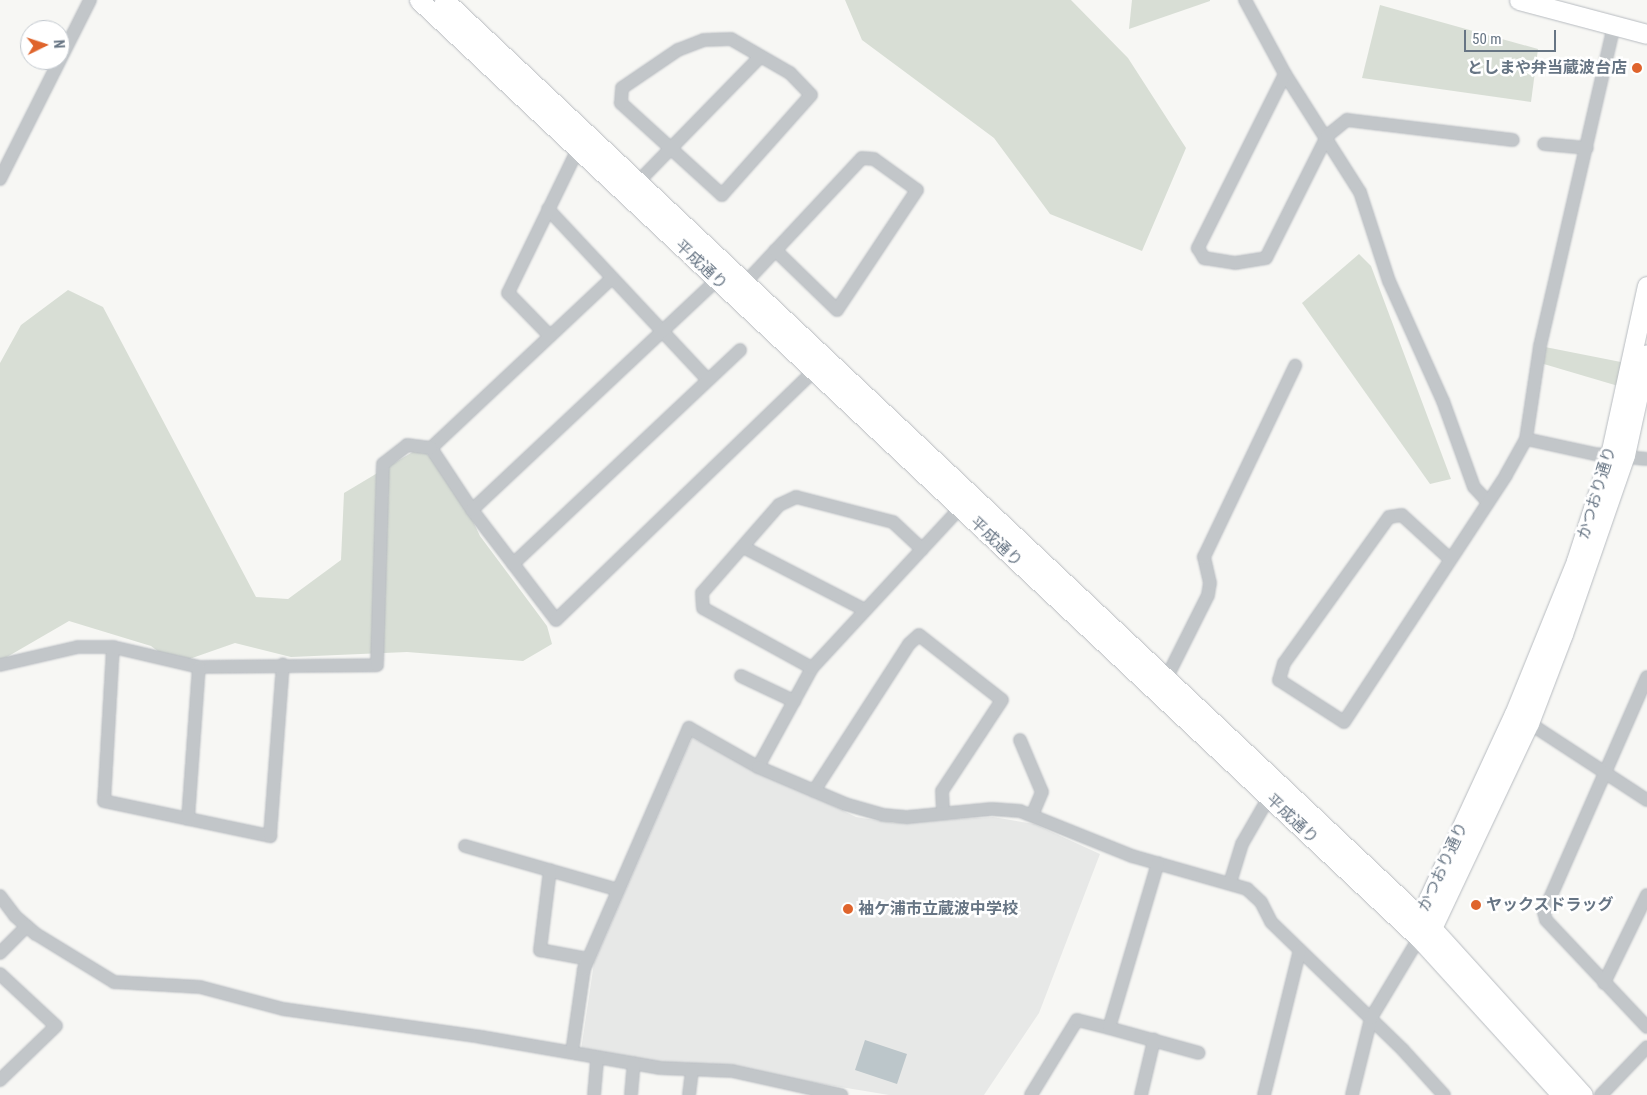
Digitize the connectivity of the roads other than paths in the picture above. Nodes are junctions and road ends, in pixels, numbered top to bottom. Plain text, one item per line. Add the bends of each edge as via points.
1 (90, 0) edge
2 (419, 0) edge
3 (444, 0) edge
4 (1245, 0) edge
5 (1518, 0) edge
6 (1614, 25) junction
7 (1647, 34) edge
8 (760, 57) junction
9 (1285, 74) junction
10 (1328, 136) junction
11 (1513, 140) dead end
12 (1544, 144) dead end
13 (671, 148) junction
14 (1587, 148) junction
15 (578, 149) junction
16 (0, 179) edge
17 (638, 182) junction
18 (548, 209) junction
19 (775, 250) junction
20 (612, 278) junction
21 (717, 280) junction
22 (745, 283) junction
23 (1647, 286) edge
24 (662, 331) junction
25 (550, 336) junction
26 (740, 350) dead end
27 (1647, 354) edge
28 (1295, 366) dead end
29 (814, 370) junction
30 (708, 380) junction
31 (1526, 439) junction
32 (431, 448) junction
33 (1617, 455) junction
34 (1647, 459) edge
35 (1487, 501) junction
36 (960, 508) junction
37 (472, 510) junction
38 (743, 547) junction
39 (922, 549) junction
40 (1450, 559) junction
41 (513, 564) junction
42 (865, 610) junction
43 (113, 648) junction
44 (283, 664) junction
45 (0, 666) edge
46 (199, 667) junction
47 (812, 668) junction
48 (741, 676) dead end
49 (1647, 676) edge
50 (1166, 679) junction
51 (794, 701) junction
52 (1521, 719) junction
53 (1020, 740) dead end
54 (758, 767) junction
55 (1603, 772) junction
56 (814, 791) junction
57 (1268, 797) junction
58 (1647, 800) edge
59 (943, 812) junction
60 (1032, 816) junction
61 (188, 819) junction
62 (465, 846) dead end
63 (1158, 863) junction
64 (550, 870) junction
65 (1230, 883) junction
66 (618, 890) junction
67 (1647, 895) edge
68 (0, 896) edge
69 (27, 926) junction
70 (1424, 928) junction
71 (1300, 950) junction
72 (0, 952) edge
73 (588, 959) junction
74 (0, 974) edge
75 (1604, 983) junction
76 (1371, 1018) junction
77 (1647, 1027) edge
78 (1109, 1028) junction
79 (1154, 1040) junction
80 (1647, 1047) edge
81 (572, 1052) junction
82 (1198, 1053) dead end
83 (597, 1057) junction
84 (634, 1063) junction
85 (692, 1070) junction
86 (0, 1080) edge
87 (594, 1095) edge
88 (631, 1095) edge
89 (689, 1095) edge
90 (841, 1095) edge
91 (1031, 1095) edge
92 (1141, 1095) edge
93 (1264, 1095) edge
94 (1352, 1095) edge
95 (1444, 1095) edge
96 (1562, 1095) edge
97 (1582, 1095) edge
98 (1601, 1095) edge

1 - 16 street
2 - 15 street, 平成通り
3 - 17 street, 平成通り
4 - 9 street
5 - 6 street
6 - 7 street
6 - 14 street
8 - 13 street
8 - 13 street via 731,39 704,40 678,50 622,88 621,103
8 - 13 street via 790,73 811,96 722,195
9 - 10 street
9 - 10 street via 1198,248 1204,258 1235,263 1266,258
10 - 11 street via 1347,120
10 - 35 street via 1360,192 1388,281 1443,401 1474,487
12 - 14 street
13 - 17 street
14 - 31 street via 1540,346
15 - 18 street
15 - 21 street, 平成通り
17 - 22 street, 平成通り
18 - 20 street
18 - 25 street via 508,293
19 - 19 street via 862,158 874,159 917,190 836,310
19 - 22 street
20 - 24 street
20 - 25 street
21 - 24 street
21 - 29 street, 平成通り
22 - 50 street, 平成通り
23 - 33 street, かつおり通り
24 - 30 street
24 - 37 street
25 - 32 street
26 - 30 street
27 - 33 street, かつおり通り
28 - 50 street via 1204,557 1210,583 1208,595
29 - 36 street, 平成通り
29 - 41 street via 556,620
30 - 41 street
31 - 33 street
31 - 35 street
32 - 37 street
32 - 44 street via 408,445 383,464 377,665
33 - 34 street
33 - 52 street, かつおり通り via 1592,557
35 - 40 street
36 - 39 street
36 - 57 street, 平成通り
37 - 41 street
38 - 39 street via 779,505 796,497 893,522
38 - 42 street
38 - 47 street via 702,593 703,608
39 - 42 street
40 - 40 street via 1344,722 1279,680 1284,662 1389,517 1402,515
42 - 47 street
43 - 45 street via 78,647
43 - 46 street
43 - 61 street via 104,801
44 - 46 street
44 - 61 street via 270,836
46 - 61 street
47 - 51 street
48 - 51 street
49 - 55 street
50 - 70 street, 平成通り
51 - 54 street
52 - 55 street
52 - 70 street, かつおり通り
53 - 60 street via 1042,792
54 - 56 street
54 - 66 street via 688,728
55 - 58 street
55 - 75 street via 1544,912 1546,920
56 - 59 street via 883,815 908,817
56 - 59 street via 909,644 919,635 1002,700 942,790
57 - 65 street via 1242,844
57 - 70 street, 平成通り
59 - 60 street via 992,809
60 - 63 street via 1132,856
62 - 64 street
63 - 65 street
63 - 78 street
64 - 66 street
64 - 73 street via 540,950
65 - 71 street via 1247,889 1261,902 1270,922
66 - 73 street
67 - 75 street
68 - 69 street
69 - 72 street
69 - 81 street via 114,982 200,987 283,1009
70 - 76 street
70 - 96 street, 平成通り
70 - 97 street, 平成通り
71 - 76 street
71 - 93 street
73 - 81 street
74 - 86 street via 56,1026
75 - 77 street
76 - 94 street
76 - 95 street
78 - 79 street
78 - 91 street via 1077,1020
79 - 82 street
79 - 92 street
80 - 98 street
81 - 83 street
83 - 84 street
83 - 87 street
84 - 85 street
84 - 88 street
85 - 89 street
85 - 90 street via 732,1071

